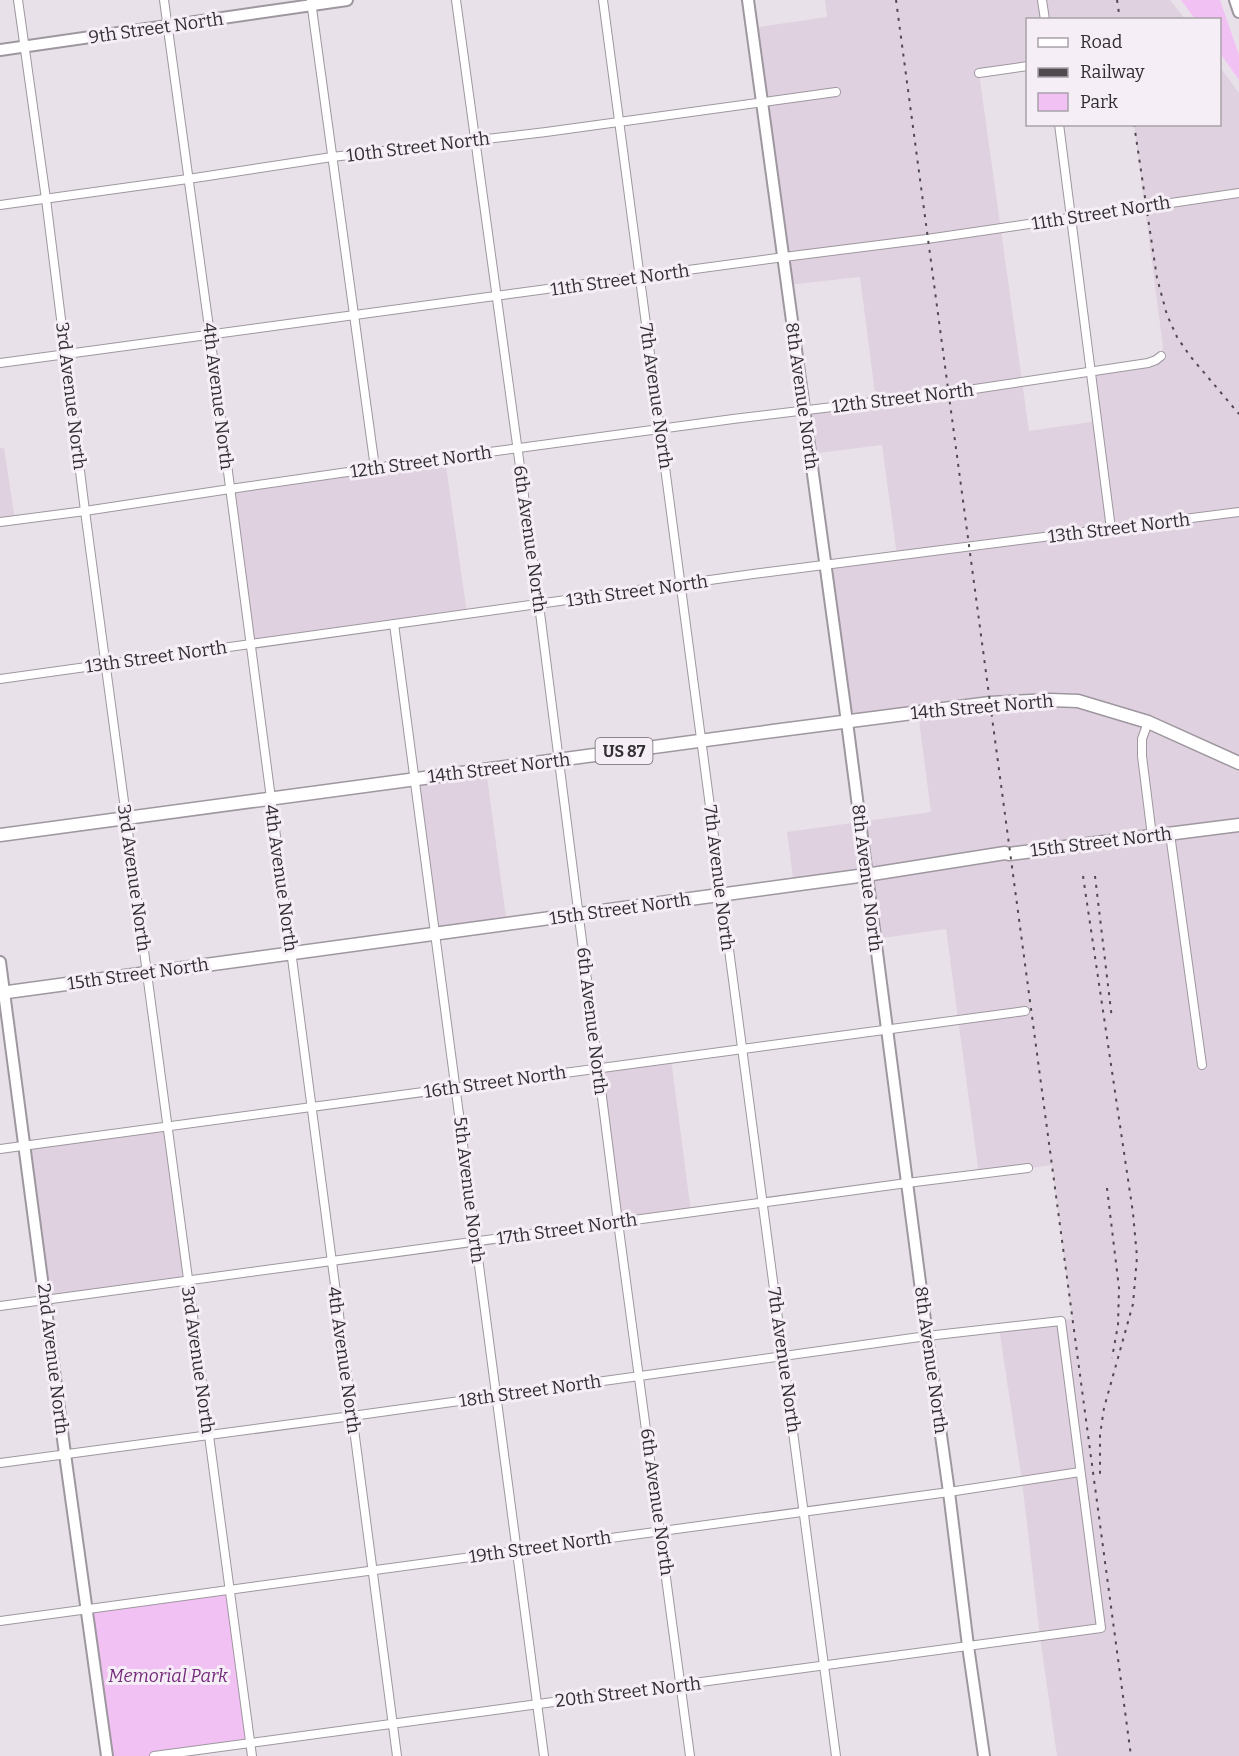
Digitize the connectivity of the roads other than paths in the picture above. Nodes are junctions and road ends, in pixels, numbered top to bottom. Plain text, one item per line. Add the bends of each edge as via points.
1 (18, 0) edge
2 (164, 0) edge
3 (347, 0) edge
4 (456, 0) edge
5 (603, 0) edge
6 (748, 0) edge
7 (1042, 0) edge
8 (1235, 0) edge
9 (311, 3) edge
10 (1239, 12) edge
11 (1045, 18) edge
12 (167, 27) junction
13 (25, 47) junction
14 (0, 50) edge
15 (1026, 66) edge
16 (979, 72) dead end
17 (836, 92) dead end
18 (762, 102) junction
19 (619, 122) junction
20 (1059, 126) edge
21 (474, 140) junction
22 (332, 157) junction
23 (188, 180) junction
24 (1239, 193) edge
25 (46, 199) junction
26 (0, 205) edge
27 (1071, 218) junction
28 (784, 257) junction
29 (639, 276) junction
30 (497, 296) junction
31 (355, 316) junction
32 (210, 335) junction
33 (66, 354) junction
34 (1161, 356) dead end
35 (0, 363) edge
36 (1091, 372) junction
37 (803, 410) junction
38 (661, 430) junction
39 (518, 449) junction
40 (375, 468) junction
41 (230, 489) junction
42 (85, 511) junction
43 (1239, 512) edge
44 (0, 522) edge
45 (1111, 529) junction
46 (825, 565) junction
47 (681, 584) junction
48 (539, 605) junction
49 (394, 624) junction
50 (250, 644) junction
51 (107, 665) junction
52 (0, 679) edge
53 (847, 722) junction
54 (1148, 722) junction
55 (701, 741) junction
56 (558, 761) junction
57 (1239, 764) edge
58 (415, 779) junction
59 (270, 799) junction
60 (126, 819) junction
61 (1239, 825) edge
62 (1170, 834) junction
63 (0, 836) edge
64 (1152, 836) junction
65 (866, 875) junction
66 (721, 894) junction
67 (578, 915) junction
68 (435, 934) junction
69 (292, 954) junction
70 (0, 962) edge
71 (147, 974) junction
72 (2, 992) edge
73 (1025, 1011) dead end
74 (887, 1029) junction
75 (742, 1049) junction
76 (1202, 1065) dead end
77 (598, 1068) junction
78 (456, 1087) junction
79 (312, 1106) junction
80 (168, 1126) junction
81 (25, 1145) junction
82 (0, 1149) edge
83 (1028, 1168) dead end
84 (907, 1183) junction
85 (762, 1203) junction
86 (618, 1222) junction
87 (475, 1242) junction
88 (331, 1261) junction
89 (188, 1281) junction
90 (45, 1299) junction
91 (0, 1306) edge
92 (927, 1336) junction
93 (784, 1356) junction
94 (640, 1376) junction
95 (497, 1396) junction
96 (352, 1416) junction
97 (208, 1435) junction
98 (64, 1454) junction
99 (0, 1463) edge
100 (1080, 1472) junction
101 (949, 1492) junction
102 (804, 1511) junction
103 (660, 1531) junction
104 (517, 1549) junction
105 (373, 1571) junction
106 (228, 1590) junction
107 (87, 1608) junction
108 (0, 1621) edge
109 (968, 1646) junction
110 (824, 1666) junction
111 (681, 1685) junction
112 (537, 1703) junction
113 (393, 1724) junction
114 (250, 1743) junction
115 (106, 1756) edge
116 (154, 1756) edge
117 (252, 1756) edge
118 (397, 1756) edge
119 (544, 1756) edge
120 (690, 1756) edge
121 (836, 1756) edge
122 (984, 1756) edge

1 - 13 street, 3rd Avenue North
2 - 12 street, 4th Avenue North
3 - 9 street, 9th Street North
4 - 21 street, 6th Avenue North
5 - 19 street, 7th Avenue North
6 - 18 street, 8th Avenue North
7 - 11 street
8 - 10 street
9 - 12 street, 9th Street North
9 - 22 street
12 - 13 street, 9th Street North
12 - 23 street, 4th Avenue North
13 - 14 street, 9th Street North
13 - 25 street, 3rd Avenue North
15 - 16 street
17 - 18 street, 10th Street North
18 - 19 street, 10th Street North
18 - 28 street, 8th Avenue North
19 - 21 street, 10th Street North
19 - 29 street, 7th Avenue North
20 - 27 street
21 - 22 street, 10th Street North
21 - 30 street, 6th Avenue North
22 - 23 street, 10th Street North
22 - 31 street
23 - 25 street, 10th Street North
23 - 32 street, 4th Avenue North
24 - 27 street, 11th Street North
25 - 26 street, 10th Street North
25 - 33 street, 3rd Avenue North
27 - 28 street, 11th Street North
27 - 36 street
28 - 29 street, 11th Street North
28 - 37 street, 8th Avenue North
29 - 30 street, 11th Street North
29 - 38 street, 7th Avenue North
30 - 31 street, 11th Street North
30 - 39 street, 6th Avenue North
31 - 32 street, 11th Street North
31 - 40 street
32 - 33 street, 11th Street North
32 - 41 street, 4th Avenue North
33 - 35 street, 11th Street North
33 - 42 street, 3rd Avenue North
34 - 36 street, 12th Street North via 1148,363
36 - 37 street, 12th Street North
36 - 45 street
37 - 38 street, 12th Street North
37 - 46 street, 8th Avenue North
38 - 39 street, 12th Street North
38 - 47 street, 7th Avenue North
39 - 40 street, 12th Street North
39 - 48 street, 6th Avenue North
40 - 41 street, 12th Street North
41 - 42 street, 12th Street North
41 - 50 street, 4th Avenue North
42 - 44 street, 12th Street North
42 - 51 street, 3rd Avenue North
43 - 45 street, 13th Street North
45 - 46 street, 13th Street North
46 - 47 street, 13th Street North
46 - 53 street, 8th Avenue North
47 - 48 street, 13th Street North
47 - 55 street, 7th Avenue North
48 - 49 street, 13th Street North
48 - 56 street, 6th Avenue North
49 - 50 street, 13th Street North
49 - 58 street, 5th Avenue North
50 - 51 street, 13th Street North
50 - 59 street, 4th Avenue North
51 - 52 street, 13th Street North
51 - 60 street, 3rd Avenue North
53 - 54 main road, 14th Street North / US 87 via 990,703 1050,700 1078,701
53 - 55 main road, 14th Street North / US 87
53 - 65 street, 8th Avenue North
54 - 57 main road, 14th Street North / US 87
54 - 64 street via 1142,756
55 - 56 main road, 14th Street North / US 87
55 - 66 street, 7th Avenue North
56 - 58 main road, 14th Street North / US 87
56 - 67 street, 6th Avenue North
58 - 59 main road, 14th Street North / US 87
58 - 68 street, 5th Avenue North
59 - 60 main road, 14th Street North / US 87
59 - 69 street, 4th Avenue North
60 - 63 main road, 14th Street North / US 87
60 - 71 street, 3rd Avenue North
61 - 62 main road, 15th Street North
62 - 64 main road, 15th Street North
62 - 76 street
64 - 65 main road, 15th Street North via 1005,853
65 - 66 main road, 15th Street North
65 - 74 street, 8th Avenue North
66 - 67 main road, 15th Street North
66 - 75 street, 7th Avenue North
67 - 68 main road, 15th Street North
67 - 77 street, 6th Avenue North
68 - 69 main road, 15th Street North
68 - 78 street, 5th Avenue North
69 - 71 main road, 15th Street North
69 - 79 street, 4th Avenue North
70 - 72 street, 2nd Avenue North
71 - 72 main road, 15th Street North
71 - 80 street, 3rd Avenue North
72 - 81 street, 2nd Avenue North
73 - 74 street, 16th Street North
74 - 75 street, 16th Street North
74 - 84 street, 8th Avenue North
75 - 77 street, 16th Street North
75 - 85 street, 7th Avenue North
77 - 78 street, 16th Street North
77 - 86 street, 6th Avenue North
78 - 79 street, 16th Street North
78 - 87 street, 5th Avenue North
79 - 80 street, 16th Street North
79 - 88 street, 4th Avenue North
80 - 81 street, 16th Street North
80 - 89 street, 3rd Avenue North
81 - 82 street, 16th Street North
81 - 90 street, 2nd Avenue North
83 - 84 street, 17th Street North
84 - 85 street, 17th Street North
84 - 92 street, 8th Avenue North
85 - 86 street, 17th Street North
85 - 93 street, 7th Avenue North
86 - 87 street, 17th Street North
86 - 94 street, 6th Avenue North
87 - 88 street, 17th Street North
87 - 95 street, 5th Avenue North
88 - 89 street, 17th Street North
88 - 96 street, 4th Avenue North
89 - 90 street, 17th Street North
89 - 97 street, 3rd Avenue North
90 - 91 street, 17th Street North
90 - 98 street, 2nd Avenue North
92 - 93 street, 18th Street North
92 - 100 street, 18th Street North via 1061,1321
92 - 101 street, 8th Avenue North
93 - 94 street, 18th Street North
93 - 102 street, 7th Avenue North
94 - 95 street, 18th Street North
94 - 103 street, 6th Avenue North
95 - 96 street, 18th Street North
95 - 104 street, 5th Avenue North
96 - 97 street, 18th Street North
96 - 105 street, 4th Avenue North
97 - 98 street, 18th Street North
97 - 106 street, 3rd Avenue North
98 - 99 street, 18th Street North
98 - 107 street, 2nd Avenue North
100 - 101 street, 19th Street North
100 - 109 street, 20th Street North via 1101,1628
101 - 102 street, 19th Street North
101 - 109 street, 8th Avenue North
102 - 103 street, 19th Street North
102 - 110 street, 7th Avenue North
103 - 104 street, 19th Street North
103 - 111 street, 6th Avenue North
104 - 105 street, 19th Street North
104 - 112 street, 5th Avenue North
105 - 106 street, 19th Street North
105 - 113 street, 4th Avenue North
106 - 107 street, 19th Street North
106 - 114 street, 3rd Avenue North
107 - 108 street, 19th Street North
107 - 115 street, 2nd Avenue North
109 - 110 street, 20th Street North
109 - 122 street, 8th Avenue North
110 - 111 street, 20th Street North
110 - 121 street, 7th Avenue North
111 - 112 street, 20th Street North
111 - 120 street, 6th Avenue North
112 - 113 street, 20th Street North
112 - 119 street, 5th Avenue North
113 - 114 street, 20th Street North
113 - 118 street, 4th Avenue North
114 - 116 street, 20th Street North
114 - 117 street, 3rd Avenue North

